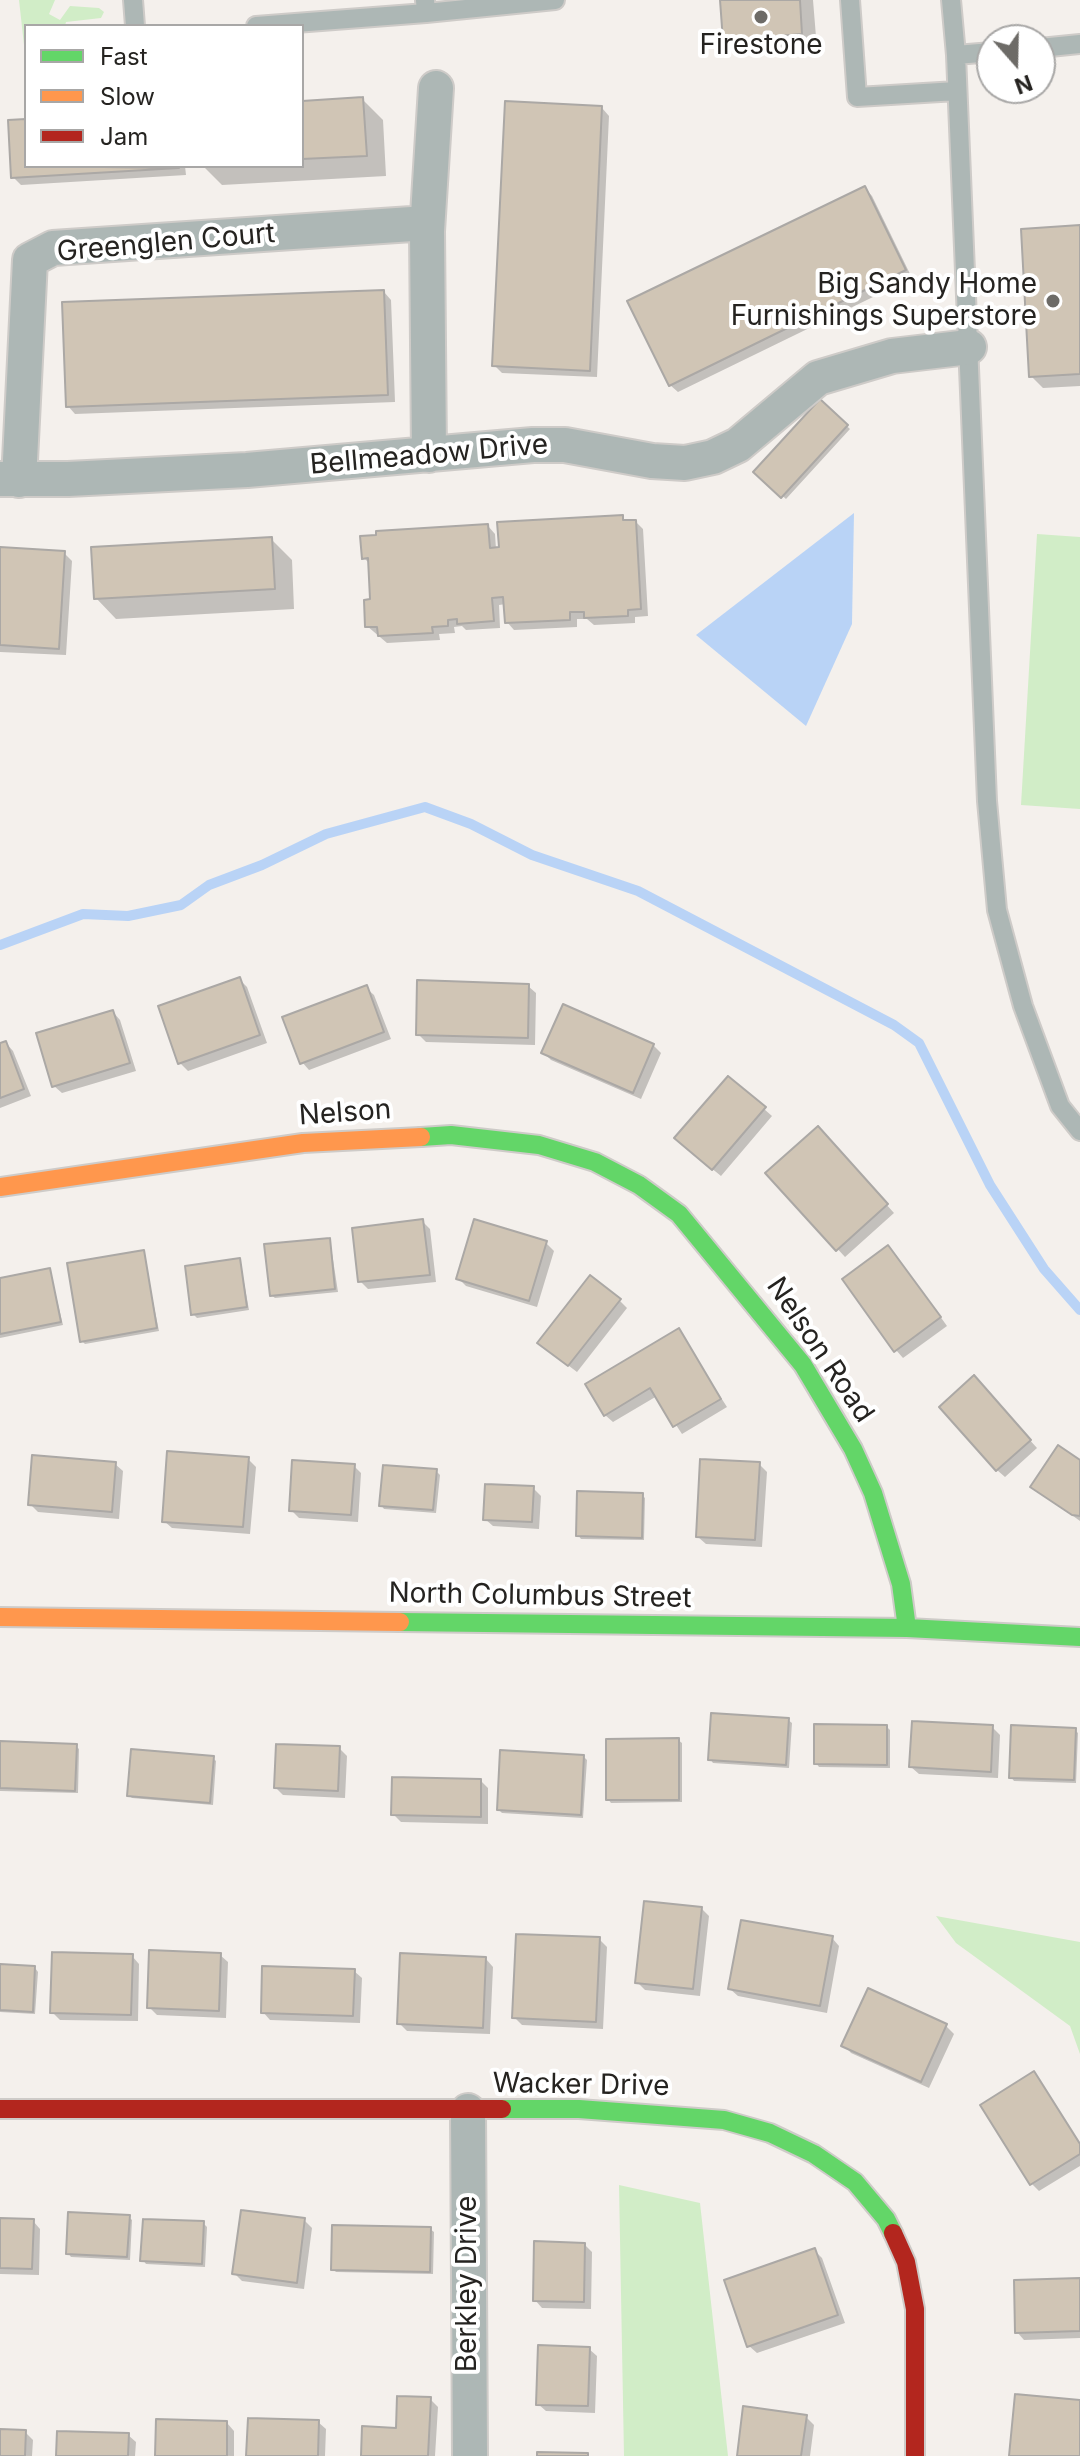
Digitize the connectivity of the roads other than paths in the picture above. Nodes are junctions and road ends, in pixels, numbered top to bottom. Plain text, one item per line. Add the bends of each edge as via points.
1 (133, 0) edge
2 (555, 0) edge
3 (850, 0) edge
4 (951, 0) edge
5 (426, 6) edge
6 (135, 24) edge
7 (273, 24) edge
8 (1080, 44) edge
9 (1056, 46) edge
10 (976, 53) edge
11 (956, 55) junction
12 (436, 88) dead end
13 (957, 91) junction
14 (427, 223) junction
15 (969, 347) junction
16 (429, 455) junction
17 (9, 479) edge
18 (1080, 1131) edge
19 (0, 1187) edge
20 (679, 1214) joint
21 (0, 1617) edge
22 (907, 1628) junction
23 (1080, 1637) edge
24 (0, 2109) edge
25 (468, 2111) junction
26 (470, 2456) edge
27 (915, 2456) edge

1 - 6 lane
2 - 5 lane
3 - 13 lane via 857,97
4 - 11 lane
5 - 7 lane
8 - 9 lane
10 - 11 lane
11 - 13 lane
12 - 14 street
13 - 15 lane
14 - 16 street
14 - 17 street, Greenglen Court via 53,248 30,260
15 - 16 street, Bellmeadow Drive via 892,356 818,378 738,445 685,463 565,445
15 - 18 lane via 987,801 997,910 1023,1006 1060,1106
16 - 17 street, Bellmeadow Drive via 247,470
19 - 20 street, Nelson via 303,1143 451,1135 539,1145 595,1162
20 - 22 street, Nelson Road via 803,1365 853,1449 889,1538
21 - 22 street, North Columbus Street
22 - 23 street, North Columbus Street
24 - 25 street, Wacker Drive
25 - 26 street, Berkley Drive
25 - 27 street, Wacker Drive via 611,2110 724,2120 797,2144 855,2182 886,2219 906,2262 915,2309

